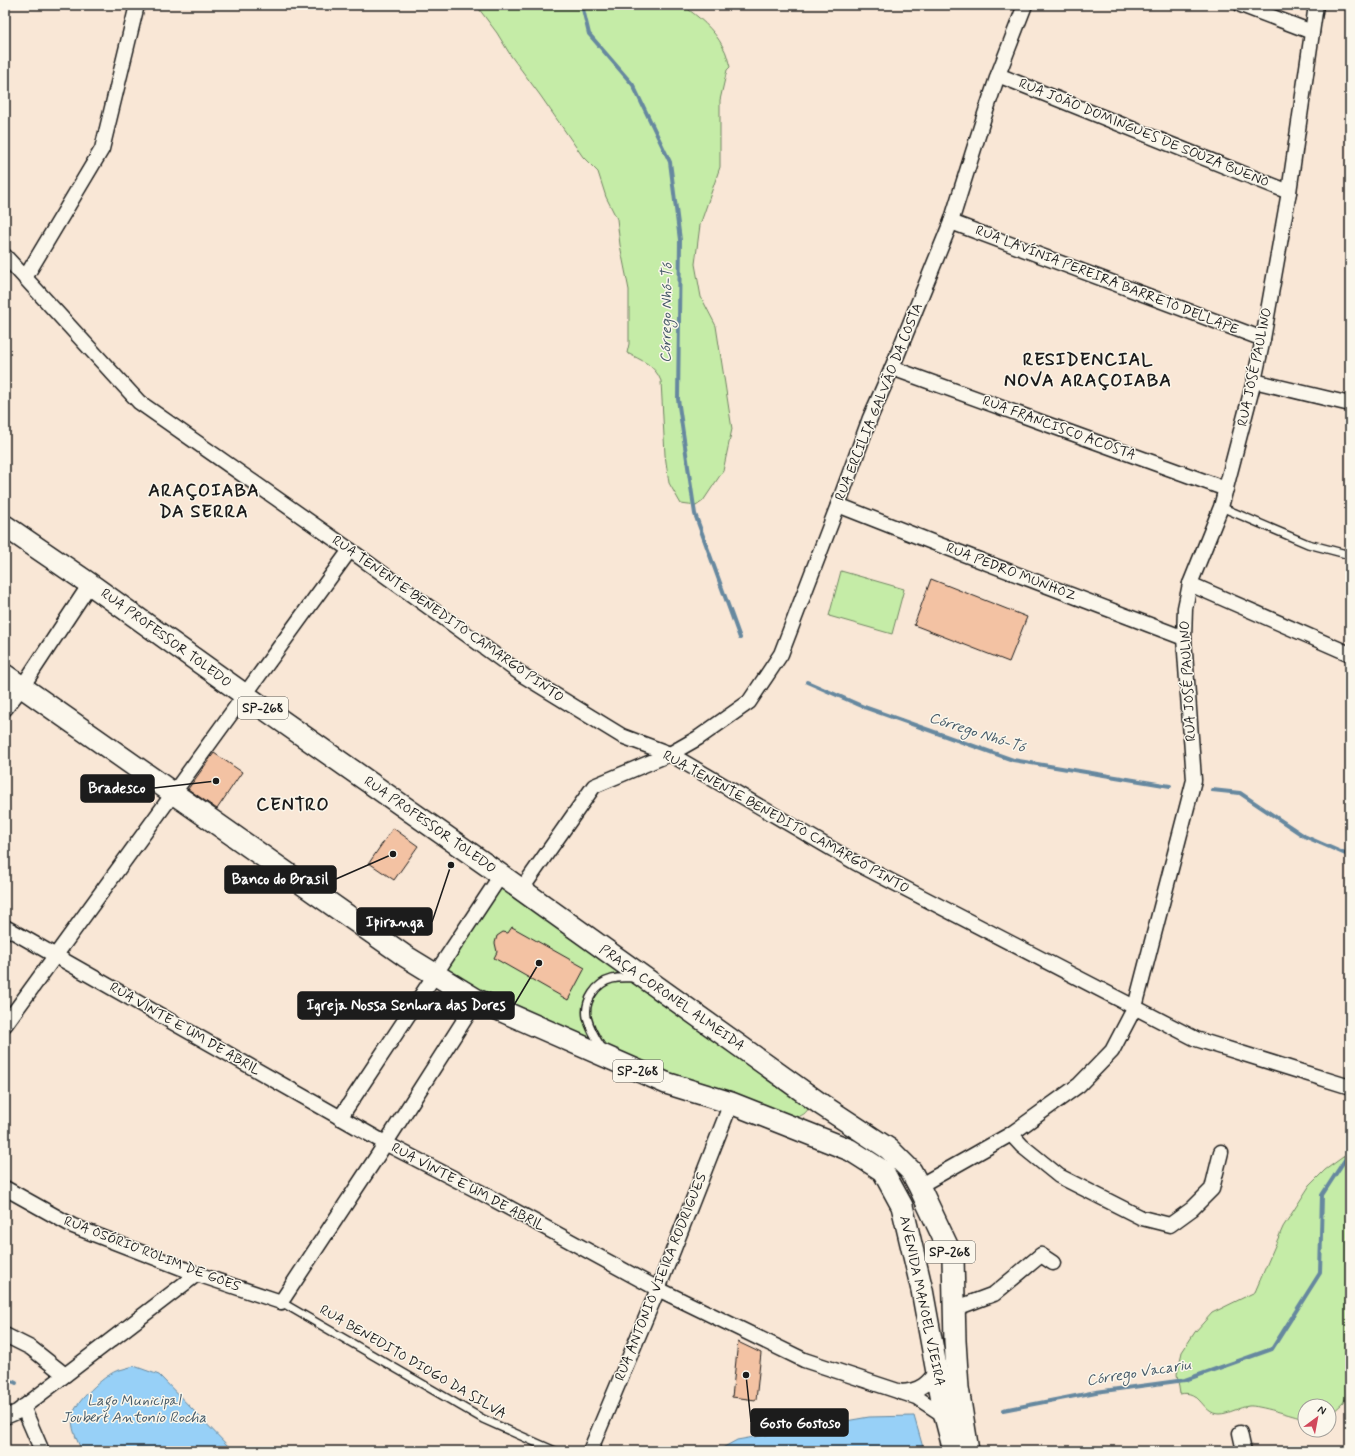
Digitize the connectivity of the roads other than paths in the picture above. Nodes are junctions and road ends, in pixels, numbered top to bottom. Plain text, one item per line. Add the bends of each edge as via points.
1 (137, 5) edge
2 (1025, 5) edge
3 (1241, 5) edge
4 (1316, 5) edge
5 (1312, 32) junction
6 (998, 75) junction
7 (1289, 192) junction
8 (951, 222) junction
9 (5, 256) edge
10 (25, 278) junction
11 (1263, 339) junction
12 (892, 368) junction
13 (1254, 381) junction
14 (1350, 404) edge
15 (1226, 489) junction
16 (838, 505) junction
17 (1221, 507) junction
18 (5, 526) edge
19 (350, 550) junction
20 (1350, 555) edge
21 (90, 584) junction
22 (1190, 584) junction
23 (1184, 638) junction
24 (1350, 654) edge
25 (5, 675) edge
26 (22, 687) junction
27 (245, 695) junction
28 (5, 709) edge
29 (670, 754) junction
30 (173, 793) junction
31 (501, 875) junction
32 (521, 890) junction
33 (5, 927) edge
34 (56, 954) junction
35 (434, 974) junction
36 (650, 982) junction
37 (477, 1000) junction
38 (1135, 1007) junction
39 (5, 1025) edge
40 (611, 1060) junction
41 (1350, 1087) edge
42 (731, 1103) junction
43 (822, 1105) joint
44 (340, 1118) junction
45 (1011, 1134) junction
46 (386, 1144) junction
47 (1221, 1152) dead end
48 (919, 1186) junction
49 (5, 1188) edge
50 (1053, 1263) dead end
51 (197, 1274) junction
52 (658, 1288) junction
53 (922, 1290) junction
54 (953, 1301) junction
55 (281, 1302) junction
56 (5, 1335) edge
57 (954, 1341) junction
58 (937, 1371) junction
59 (65, 1375) junction
60 (900, 1392) junction
61 (23, 1407) junction
62 (945, 1416) junction
63 (5, 1417) edge
64 (1240, 1433) dead end
65 (42, 1451) edge
66 (555, 1451) edge
67 (590, 1451) edge
68 (954, 1451) edge
69 (968, 1451) edge
70 (1244, 1451) edge

1 - 10 street via 102,149
2 - 6 street, RUA ERCILIA GALVÃO DA COSTA
3 - 5 street
4 - 5 street, RUA JOSÉ PAULINO
5 - 7 street, RUA JOSÉ PAULINO
6 - 7 street, RUA JOÃO DOMINGUES DE SOUZA BUENO
6 - 8 street, RUA ERCILIA GALVÃO DA COSTA
7 - 11 street, RUA JOSÉ PAULINO
8 - 11 street, RUA LAVÍNIA PEREIRA BARRETO DELLAPE
8 - 12 street, RUA ERCILIA GALVÃO DA COSTA
9 - 10 street, RUA TENENTE BENEDITO CAMARGO PINTO
10 - 19 street, RUA TENENTE BENEDITO CAMARGO PINTO via 139,402
11 - 13 street, RUA JOSÉ PAULINO
12 - 15 street, RUA FRANCISCO ACOSTA
12 - 16 street, RUA ERCILIA GALVÃO DA COSTA via 870,418
13 - 14 street
13 - 15 street, RUA JOSÉ PAULINO
15 - 17 street, RUA JOSÉ PAULINO
16 - 23 street, RUA PEDRO MUNHOZ
16 - 29 street, RUA ERCILIA GALVÃO DA COSTA via 781,654 749,702 698,738
17 - 20 lane via 1308,544
17 - 22 street, RUA JOSÉ PAULINO
18 - 21 main road, RUA PROFESSOR TOLEDO / SP-268
19 - 27 street
19 - 29 street, RUA TENENTE BENEDITO CAMARGO PINTO via 524,676 622,736
21 - 26 street
21 - 27 main road, RUA PROFESSOR TOLEDO / SP-268
22 - 23 street, RUA JOSÉ PAULINO via 1185,608
22 - 24 street
23 - 38 street, RUA JOSÉ PAULINO via 1194,780
25 - 26 main road, SP-268
26 - 28 street
26 - 30 main road, SP-268
27 - 30 street
27 - 31 main road, RUA PROFESSOR TOLEDO / SP-268
29 - 32 street, RUA ERCILIA GALVÃO DA COSTA via 594,786
29 - 38 street, RUA TENENTE BENEDITO CAMARGO PINTO via 856,863
30 - 34 street
30 - 35 main road, SP-268 via 404,956
31 - 32 main road, RUA PROFESSOR TOLEDO / SP-268
31 - 35 street
32 - 36 main road, PRAÇA CORONEL ALMEIDA / SP-268
33 - 34 street, RUA VINTE E UM DE ABRIL
34 - 39 street
34 - 44 street, RUA VINTE E UM DE ABRIL
35 - 37 main road, SP-268
35 - 44 street
36 - 40 lane via 623,977 612,979 602,983 588,1002 587,1016 591,1029
36 - 43 main road, PRAÇA CORONEL ALMEIDA / SP-268
37 - 40 main road, SP-268
37 - 46 street
38 - 41 street, RUA TENENTE BENEDITO CAMARGO PINTO via 1196,1039
38 - 45 street, RUA JOSÉ PAULINO via 1112,1051 1079,1085
40 - 42 main road, SP-268 via 666,1083
42 - 52 street, RUA ANTONIO VIEIRA RODRIGUES
42 - 53 main road, AVENIDA MANOEL VIEIRA / SP-268 via 850,1150 883,1171 902,1206
43 - 48 main road, AVENIDA MANOEL VIEIRA / SP-268 via 890,1150 911,1171
44 - 46 street, RUA VINTE E UM DE ABRIL
45 - 47 street via 1058,1176 1142,1218 1170,1225 1192,1209 1212,1189
45 - 48 street, RUA JOSÉ PAULINO
46 - 52 street, RUA VINTE E UM DE ABRIL
46 - 55 street
48 - 54 main road, AVENIDA MANOEL VIEIRA / SP-268 via 953,1258
49 - 51 street, RUA OSÓRIO ROLIM DE GOES via 73,1226
50 - 54 street via 1041,1255 994,1294
51 - 55 street, RUA OSÓRIO ROLIM DE GOES
51 - 59 street
52 - 60 street, RUA VINTE E UM DE ABRIL via 804,1360
52 - 67 street, RUA ANTONIO VIEIRA RODRIGUES
53 - 54 main road via 937,1302 950,1298
53 - 58 main road, AVENIDA MANOEL VIEIRA / SP-268
54 - 57 main road, AVENIDA MANOEL VIEIRA / SP-268
55 - 66 lane, RUA BENEDITO DIOGO DA SILVA via 483,1419
56 - 59 street via 32,1348
57 - 58 street
57 - 69 main road, AVENIDA MANOEL VIEIRA / SP-268
58 - 60 street via 927,1384 913,1391
58 - 62 main road, AVENIDA MANOEL VIEIRA / SP-268
59 - 61 street
60 - 62 street, RUA VINTE E UM DE ABRIL via 916,1397
61 - 63 street
61 - 65 street
62 - 68 main road, AVENIDA MANOEL VIEIRA / SP-268
64 - 70 street

